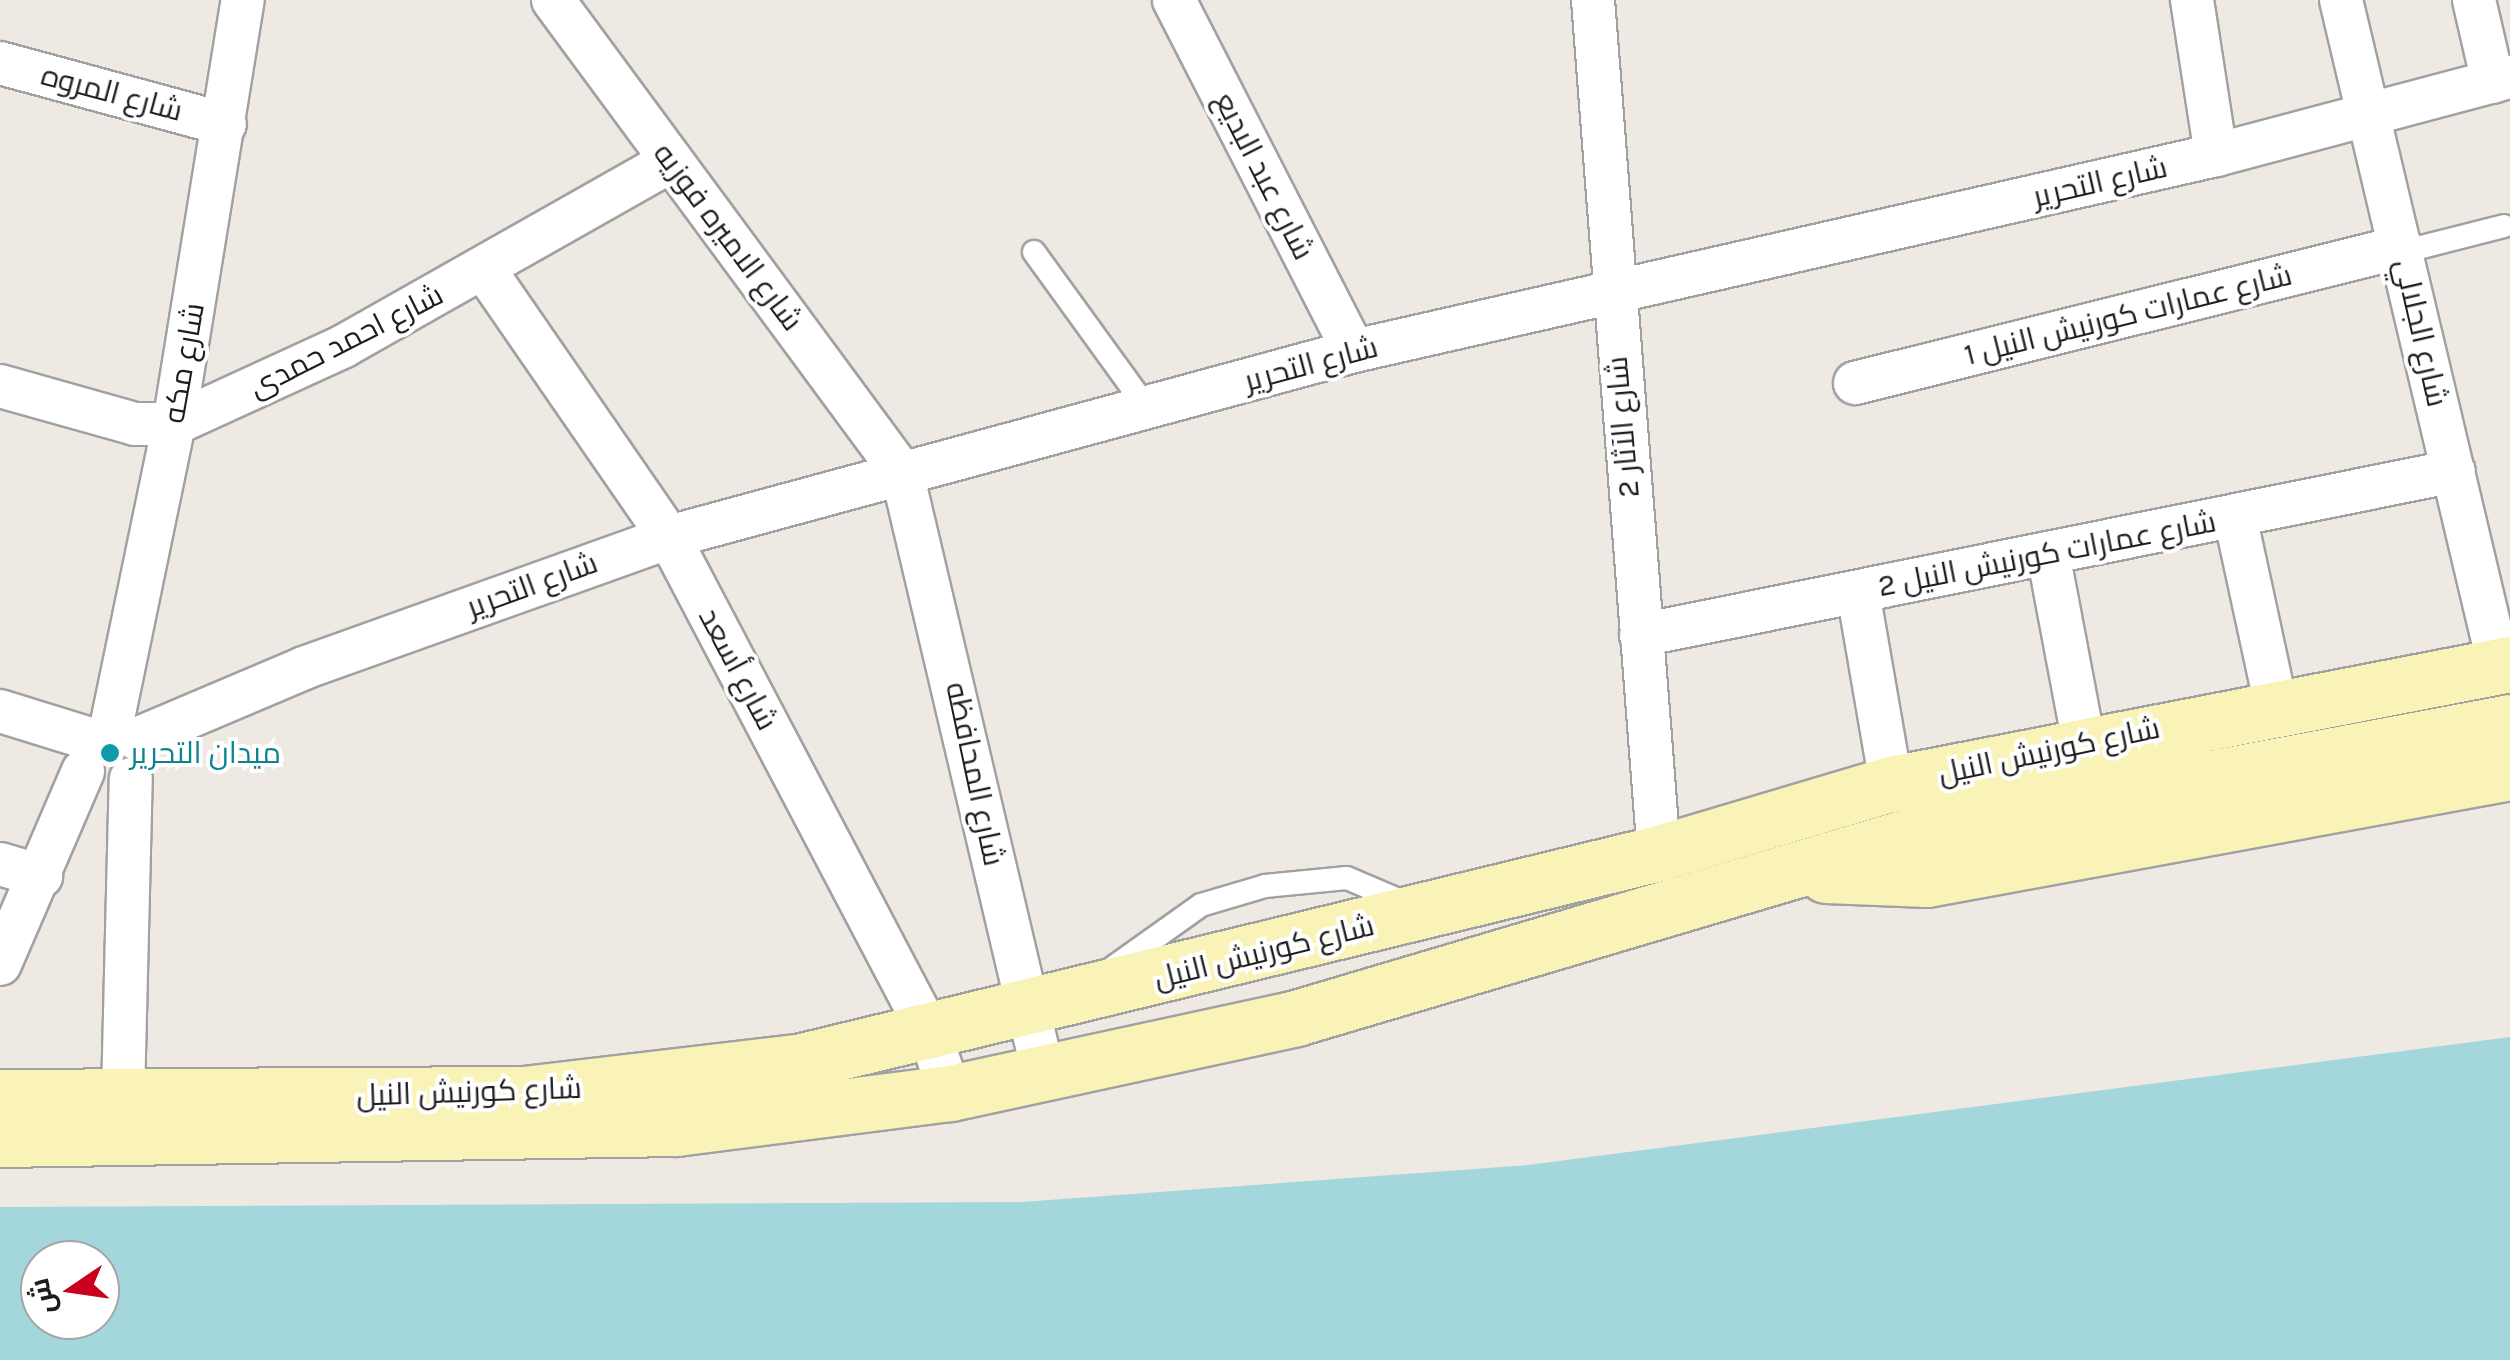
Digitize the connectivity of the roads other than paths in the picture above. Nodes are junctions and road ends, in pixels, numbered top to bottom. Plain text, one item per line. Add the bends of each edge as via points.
1 (243, 0) edge
2 (553, 0) edge
3 (1174, 0) edge
4 (1562, 0) edge
5 (2192, 0) edge
6 (2340, 0) edge
7 (2474, 0) edge
8 (1594, 15) edge
9 (0, 63) edge
10 (2502, 80) edge
11 (2369, 114) junction
12 (225, 124) junction
13 (2216, 155) junction
14 (671, 161) junction
15 (2504, 226) dead end
16 (2402, 250) junction
17 (1034, 252) dead end
18 (484, 268) junction
19 (1612, 294) junction
20 (1354, 351) junction
21 (1855, 383) dead end
22 (0, 386) edge
23 (1147, 408) junction
24 (174, 424) junction
25 (2454, 471) junction
26 (902, 474) junction
27 (2235, 516) junction
28 (670, 537) junction
29 (2048, 553) junction
30 (1858, 592) junction
31 (1640, 635) junction
32 (2505, 665) edge
33 (2276, 706) junction
34 (0, 711) edge
35 (2510, 722) edge
36 (2084, 742) junction
37 (109, 750) junction
38 (2510, 772) edge
39 (1891, 784) junction
40 (1659, 852) junction
41 (0, 864) edge
42 (1763, 873) junction
43 (41, 876) junction
44 (1521, 887) junction
45 (1535, 947) junction
46 (0, 964) edge
47 (1050, 1004) junction
48 (929, 1032) junction
49 (1044, 1076) junction
50 (950, 1093) junction
51 (123, 1096) junction
52 (0, 1097) edge
53 (0, 1139) edge

1 - 12 street, شارع مكه
2 - 14 street, شارع الاميره فوزيه
3 - 20 street, شارع عبد البديع
4 - 8 street
5 - 13 street
6 - 11 street, شارع الجلالي
7 - 10 street
8 - 19 street, شارع الآثار 2
9 - 12 street, شارع المروه
10 - 11 street, شارع التحرير
11 - 13 street, شارع التحرير
11 - 16 street, شارع الجلالي
12 - 24 street, شارع مكه
13 - 19 street, شارع التحرير
14 - 18 street, شارع احمد حمدى
14 - 26 street, شارع الاميره فوزيه
15 - 16 lane
16 - 21 street, شارع عمارات كورنيش النيل 1
16 - 25 street, شارع الجلالي
17 - 23 lane
18 - 24 street, شارع احمد حمدى
18 - 28 street, شارع أسعد
19 - 20 street, شارع التحرير
19 - 31 street, شارع الآثار 2
20 - 23 street, شارع التحرير
22 - 24 street via 135,424
23 - 26 street, شارع التحرير
24 - 37 street, شارع مكه
25 - 27 street, شارع عمارات كورنيش النيل 2
25 - 32 street, شارع الجلالي
26 - 28 street, شارع التحرير
26 - 47 street, شارع المحافظه
27 - 29 street, شارع عمارات كورنيش النيل 2
27 - 33 street
28 - 37 street, شارع التحرير via 304,668
28 - 48 street, شارع أسعد
29 - 30 street, شارع عمارات كورنيش النيل 2
29 - 36 street
30 - 31 street, شارع عمارات كورنيش النيل 2
30 - 39 street
31 - 40 street, شارع الآثار 2
32 - 33 main road, شارع كورنيش النيل
33 - 36 main road, شارع كورنيش النيل
34 - 37 street
35 - 42 main road, شارع كورنيش النيل via 1924,832
36 - 39 main road, شارع كورنيش النيل
37 - 43 street
37 - 51 street, شارع مكه
38 - 42 main road, شارع كورنيش النيل via 1927,879
39 - 40 main road, شارع كورنيش النيل
40 - 44 main road, شارع كورنيش النيل
41 - 43 street
42 - 45 main road, شارع كورنيش النيل
43 - 46 street
44 - 45 main road
44 - 47 main road, شارع كورنيش النيل
45 - 49 main road, شارع كورنيش النيل via 1296,1018
47 - 48 main road, شارع كورنيش النيل
47 - 49 street, شارع المحافظه
48 - 50 street, شارع أسعد
48 - 51 main road, شارع كورنيش النيل via 724,1074 558,1092
49 - 50 main road, شارع كورنيش النيل
50 - 53 main road, شارع كورنيش النيل via 676,1128
51 - 52 main road, شارع كورنيش النيل

